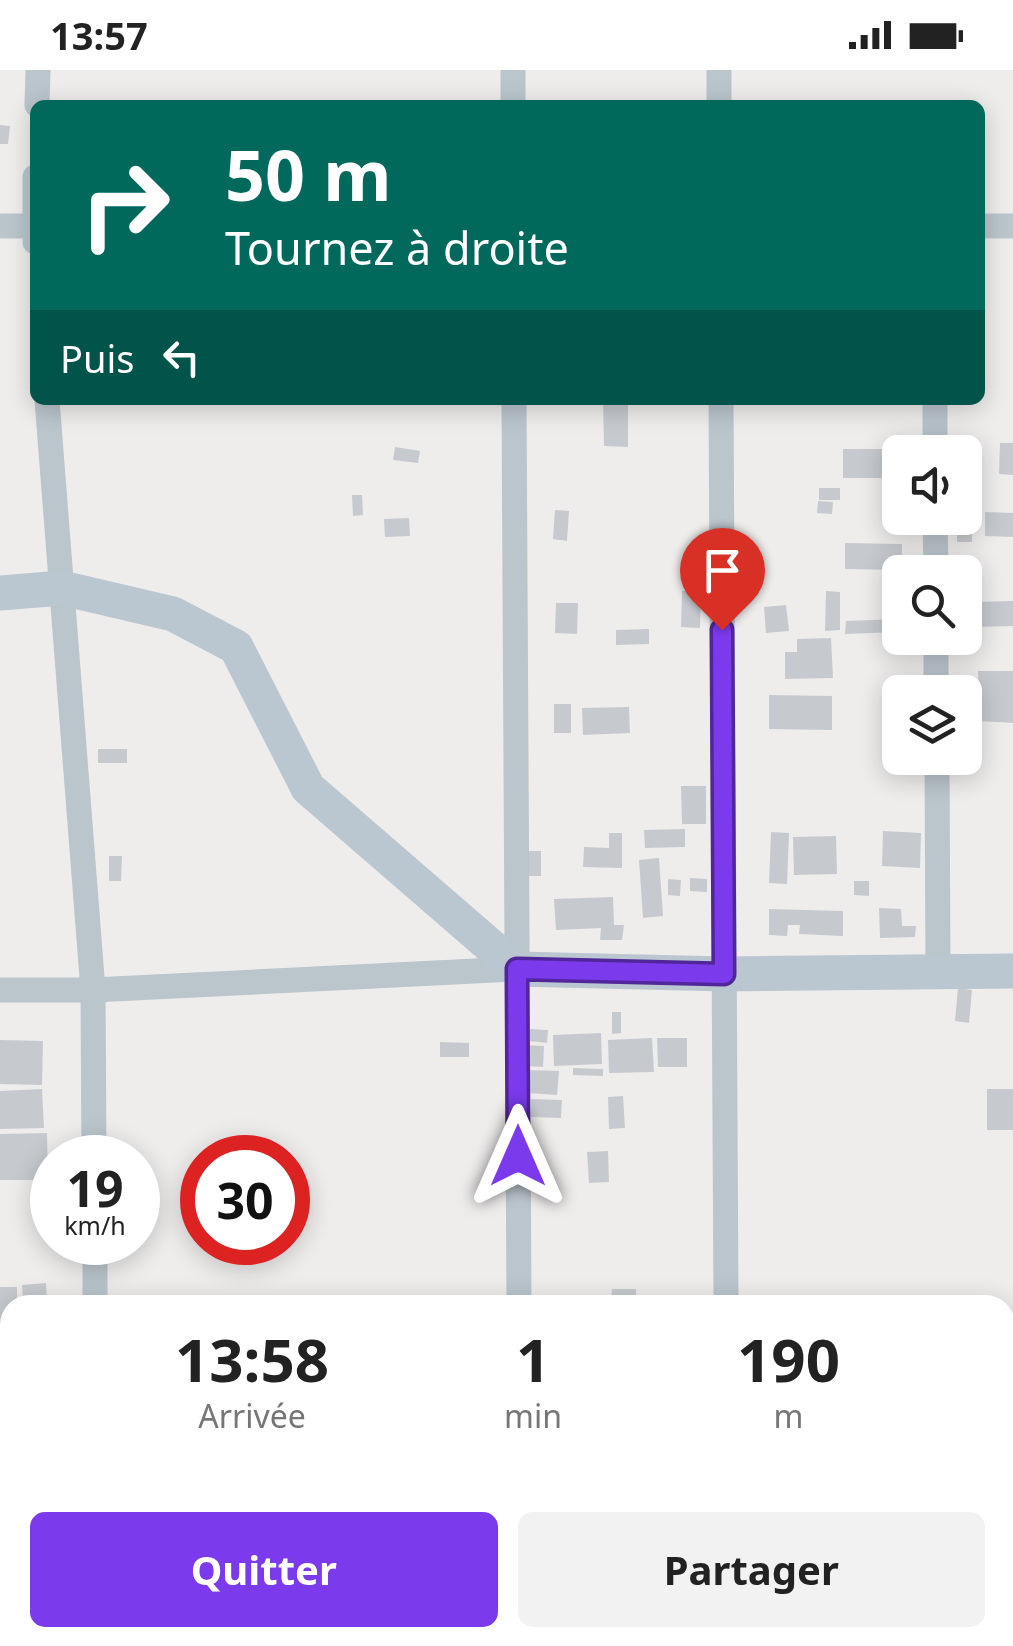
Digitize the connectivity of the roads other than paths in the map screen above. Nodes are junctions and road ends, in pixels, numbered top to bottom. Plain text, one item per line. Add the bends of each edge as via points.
1 (38, 70) edge
2 (512, 70) edge
3 (718, 70) edge
4 (37, 100) edge
5 (513, 100) edge
6 (719, 100) edge
7 (0, 226) edge
8 (30, 226) edge
9 (985, 226) edge
10 (1013, 226) edge
11 (47, 405) edge
12 (514, 405) edge
13 (720, 405) edge
14 (934, 405) edge
15 (935, 435) edge
16 (62, 588) junction
17 (0, 592) edge
18 (937, 775) edge
19 (517, 969) junction
20 (938, 970) junction
21 (1013, 972) edge
22 (724, 974) junction
23 (0, 990) edge
24 (93, 990) junction
25 (94, 1135) edge
26 (95, 1265) edge
27 (95, 1295) edge
28 (520, 1295) edge
29 (726, 1295) edge

1 - 4 street
2 - 5 street
3 - 6 street
7 - 8 street
9 - 10 street
11 - 16 street
12 - 19 street
13 - 22 street
14 - 15 street
16 - 17 street
16 - 19 street via 172,614 236,647 308,788
16 - 24 street
18 - 20 street
19 - 22 street
19 - 24 street
19 - 28 street
20 - 21 street
20 - 22 street
22 - 29 street
23 - 24 street
24 - 25 street
26 - 27 street

